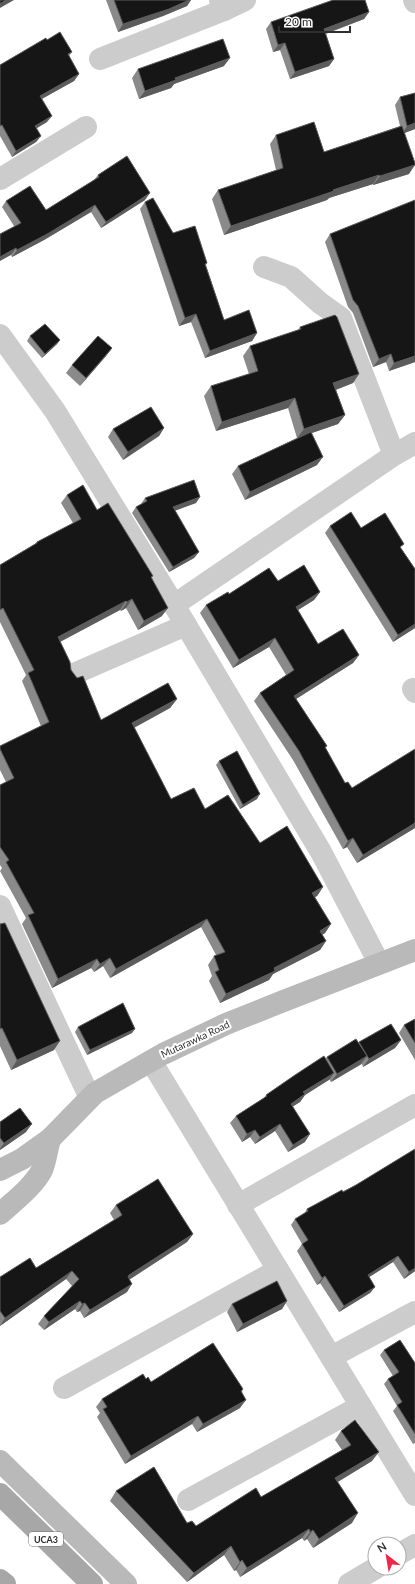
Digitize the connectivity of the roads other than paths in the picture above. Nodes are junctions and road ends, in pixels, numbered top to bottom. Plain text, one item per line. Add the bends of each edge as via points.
1 (245, 0) edge
2 (222, 5) edge
3 (100, 59) dead end
4 (86, 127) dead end
5 (0, 179) edge
6 (264, 267) dead end
7 (1, 337) edge
8 (415, 443) edge
9 (394, 455) junction
10 (174, 605) junction
11 (186, 625) junction
12 (76, 673) dead end
13 (0, 906) edge
14 (415, 950) edge
15 (379, 963) junction
16 (151, 1061) junction
17 (90, 1098) junction
18 (415, 1105) edge
19 (50, 1139) junction
20 (0, 1170) edge
21 (238, 1205) junction
22 (0, 1214) edge
23 (278, 1270) junction
24 (415, 1312) edge
25 (331, 1357) junction
26 (64, 1388) dead end
27 (360, 1406) junction
28 (0, 1461) edge
29 (0, 1494) edge
30 (415, 1495) edge
31 (188, 1500) dead end
32 (367, 1573) edge
33 (0, 1580) edge
34 (5, 1584) edge
35 (92, 1584) edge
36 (126, 1584) edge
37 (349, 1584) edge

1 - 2 street
2 - 3 street
4 - 5 street
6 - 9 street via 291,276 320,303 341,318
7 - 10 street via 55,411
8 - 9 street
9 - 10 street
10 - 11 street
11 - 12 street
11 - 15 street via 321,852
13 - 17 street
14 - 15 street, Mutarawka Road
15 - 16 street, Mutarawka Road via 226,1024
16 - 17 street, Mutarawka Road
16 - 21 street
17 - 19 street, Mutarawka Road
18 - 21 street
19 - 20 street, Mutarawka Road via 22,1159
19 - 22 street via 42,1170
21 - 23 street
23 - 25 street
23 - 26 street
24 - 25 street
25 - 27 street
27 - 30 street
27 - 31 street
28 - 36 street, UCA3
29 - 35 main road, UCA3
32 - 37 street
33 - 34 main road

